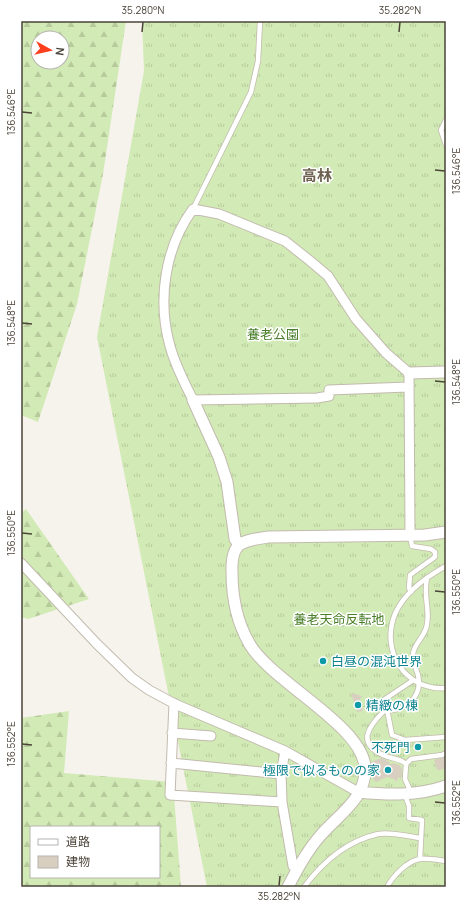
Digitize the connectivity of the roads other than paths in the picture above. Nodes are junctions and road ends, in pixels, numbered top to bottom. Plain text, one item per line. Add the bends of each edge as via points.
1 (260, 21) edge
2 (446, 120) edge
3 (446, 145) edge
4 (193, 209) junction
5 (446, 372) edge
6 (409, 373) junction
7 (408, 387) junction
8 (193, 400) junction
9 (446, 532) edge
10 (411, 538) junction
11 (239, 544) junction
12 (21, 563) edge
13 (446, 566) edge
14 (427, 578) junction
15 (411, 592) junction
16 (412, 681) junction
17 (419, 682) junction
18 (446, 688) edge
19 (174, 703) junction
20 (388, 711) junction
21 (172, 733) junction
22 (211, 736) dead end
23 (446, 737) edge
24 (285, 751) junction
25 (446, 753) edge
26 (171, 763) junction
27 (406, 764) junction
28 (281, 774) junction
29 (446, 786) edge
30 (407, 791) junction
31 (358, 792) junction
32 (282, 802) junction
33 (420, 838) junction
34 (420, 859) junction
35 (446, 861) edge
36 (296, 870) junction
37 (288, 887) edge
38 (304, 887) edge
39 (386, 887) edge

1 - 4 lane via 258,61 251,92
2 - 3 lane via 440,130
4 - 6 street via 219,214 285,241 328,276 356,319 386,353
4 - 8 street via 175,238 168,263 164,303 165,327 170,348 177,369
5 - 6 street
6 - 7 street
7 - 8 street via 329,390 329,396 317,398
7 - 10 street
8 - 11 street via 219,457 227,482 235,539
9 - 10 street
10 - 11 street via 268,537 250,539
10 - 15 lane via 412,546 435,552 435,557 410,575
11 - 31 street via 233,553 232,585 242,628 249,644 265,662 347,733 356,744 363,755 365,767
12 - 19 street via 132,678
13 - 14 lane
14 - 15 lane
14 - 17 lane via 425,600 428,623 413,654
15 - 16 lane via 395,614 392,641 398,665
16 - 17 lane
16 - 20 lane via 385,699
17 - 18 lane via 429,687
17 - 20 lane via 416,697 412,702
19 - 21 street
19 - 24 street
20 - 23 lane via 390,729 395,737 406,740
20 - 27 lane via 384,711 372,724 368,733 369,745 383,755 402,760
21 - 22 street
21 - 26 street
24 - 28 street
24 - 31 street
25 - 27 lane via 411,760
26 - 28 street
26 - 32 street via 170,794
27 - 30 lane
28 - 32 street
29 - 30 street via 433,790
30 - 31 street
30 - 33 lane via 409,818 422,820
31 - 36 street via 353,803 321,835
32 - 36 street via 293,866
33 - 34 lane
33 - 38 lane via 378,834 361,840 339,851 315,872
34 - 35 lane
34 - 39 lane via 393,877
36 - 37 street

